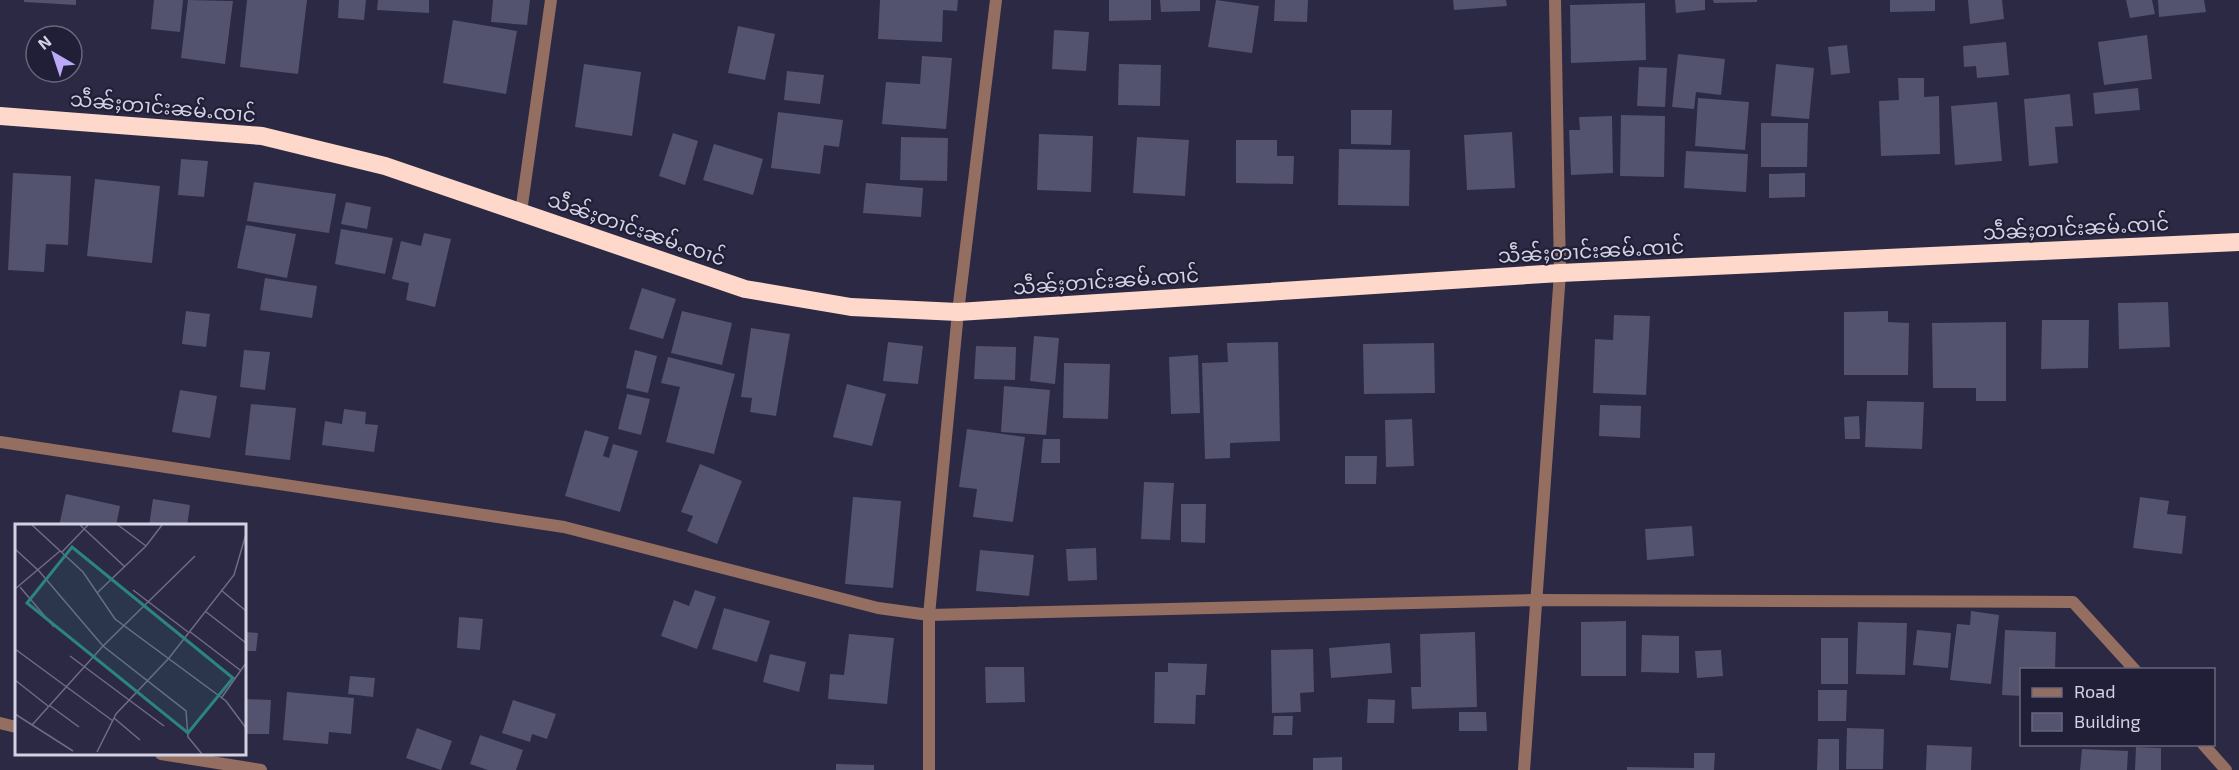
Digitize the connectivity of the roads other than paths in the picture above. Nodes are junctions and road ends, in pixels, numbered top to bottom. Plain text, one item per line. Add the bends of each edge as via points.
1 (551, 0) edge
2 (996, 0) edge
3 (1555, 0) edge
4 (0, 116) edge
5 (521, 212) junction
6 (2239, 242) edge
7 (1560, 273) junction
8 (958, 312) junction
9 (0, 441) edge
10 (1538, 600) junction
11 (929, 615) junction
12 (2134, 668) edge
13 (0, 723) edge
14 (15, 727) edge
15 (2205, 746) edge
16 (173, 755) edge
17 (261, 770) edge
18 (928, 770) edge
19 (1524, 770) edge
20 (2226, 770) edge

1 - 5 street
2 - 8 street
3 - 7 street
4 - 5 highway, သဵၼ်ႈတၢင်းၼမ်ႉၸၢင် via 262,136 385,166
5 - 8 highway, သဵၼ်ႈတၢင်းၼမ်ႉၸၢင် via 745,289 851,307
6 - 7 highway, သဵၼ်ႈတၢင်းၼမ်ႉၸၢင်
7 - 8 highway, သဵၼ်ႈတၢင်းၼမ်ႉၸၢင်
7 - 10 street
8 - 11 street
9 - 11 street via 564,527 878,608
10 - 11 street
10 - 12 street via 2073,602
10 - 19 street
11 - 18 street
13 - 14 street
15 - 20 street
16 - 17 street

